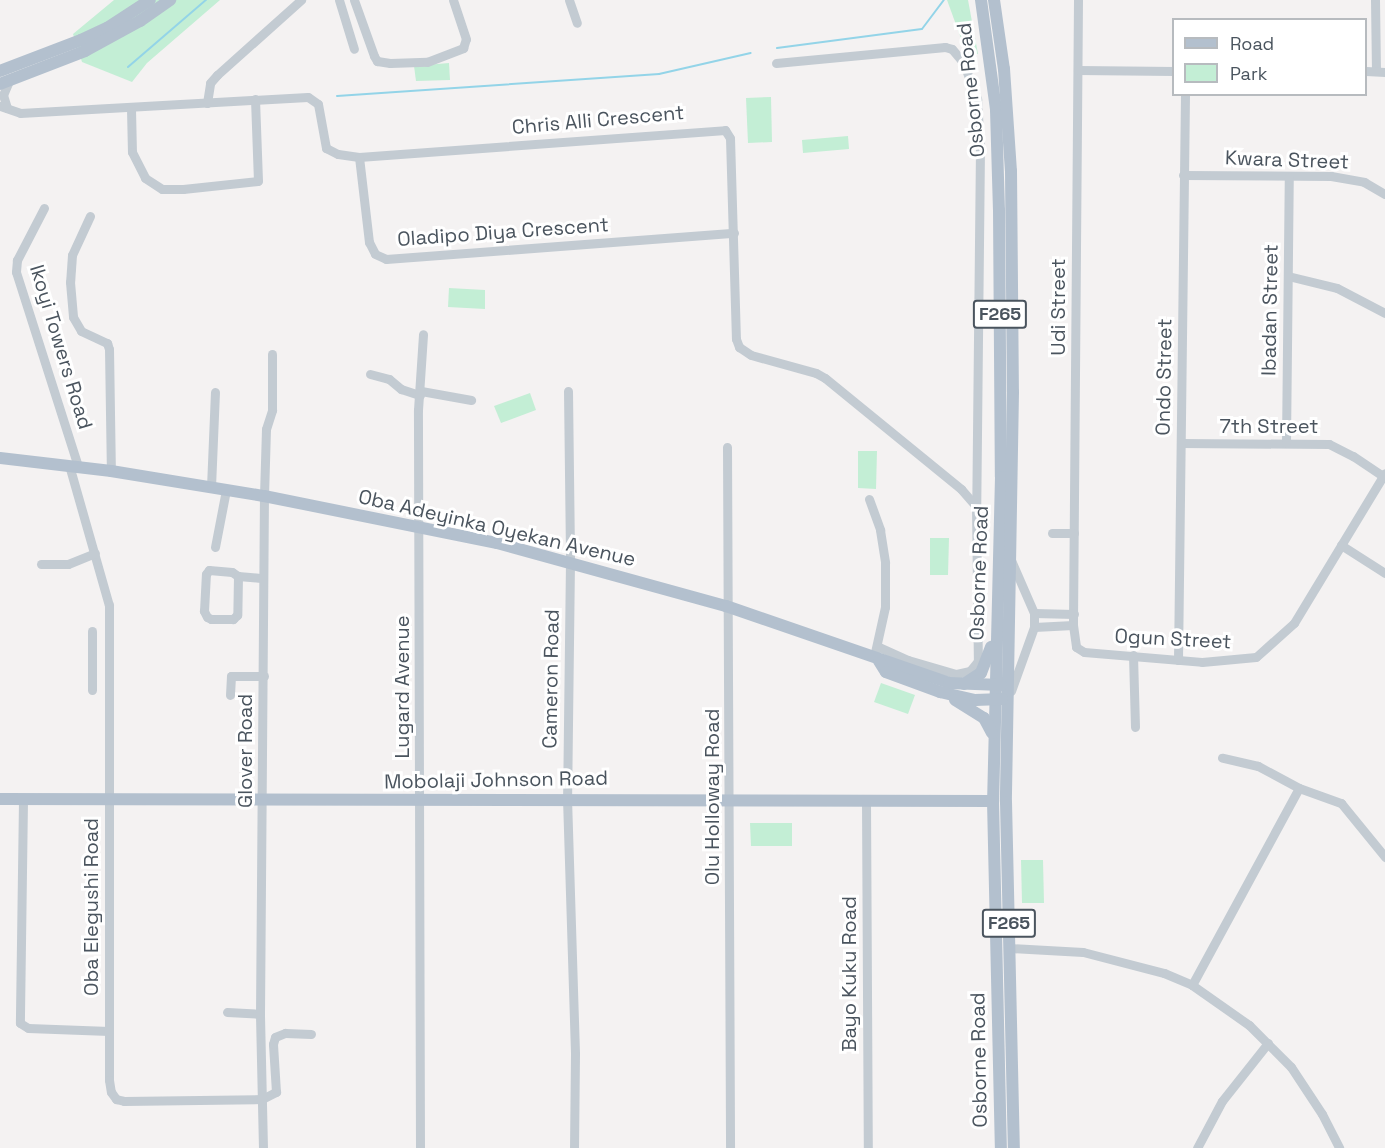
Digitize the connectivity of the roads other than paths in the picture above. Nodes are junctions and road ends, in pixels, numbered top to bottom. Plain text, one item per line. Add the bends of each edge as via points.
1 (150, 0) edge
2 (170, 0) edge
3 (301, 0) edge
4 (339, 0) edge
5 (354, 0) edge
6 (453, 0) edge
7 (569, 0) edge
8 (981, 0) edge
9 (994, 0) edge
10 (1078, 0) edge
11 (1375, 0) edge
12 (577, 23) dead end
13 (354, 49) dead end
14 (776, 63) dead end
15 (1078, 70) junction
16 (0, 71) edge
17 (1172, 71) edge
18 (1381, 71) edge
19 (5, 82) edge
20 (1185, 96) edge
21 (255, 99) junction
22 (207, 103) junction
23 (3, 107) edge
24 (131, 109) junction
25 (359, 157) junction
26 (1184, 176) junction
27 (1289, 177) junction
28 (1385, 194) edge
29 (44, 208) dead end
30 (90, 216) dead end
31 (734, 233) junction
32 (1288, 276) junction
33 (1385, 313) edge
34 (423, 334) dead end
35 (272, 354) dead end
36 (370, 374) dead end
37 (568, 391) dead end
38 (215, 392) dead end
39 (420, 393) junction
40 (471, 400) dead end
41 (1181, 443) junction
42 (1286, 443) junction
43 (727, 447) dead end
44 (0, 458) edge
45 (74, 466) junction
46 (111, 471) junction
47 (1384, 475) edge
48 (210, 487) junction
49 (226, 490) junction
50 (264, 496) junction
51 (869, 499) dead end
52 (976, 506) junction
53 (420, 529) junction
54 (1052, 533) dead end
55 (1074, 533) junction
56 (1341, 545) junction
57 (215, 547) dead end
58 (94, 553) junction
59 (1011, 559) junction
60 (570, 561) junction
61 (41, 564) dead end
62 (1385, 573) edge
63 (238, 576) junction
64 (263, 578) junction
65 (726, 606) junction
66 (1034, 613) junction
67 (1074, 614) junction
68 (1073, 625) junction
69 (1034, 627) junction
70 (996, 629) junction
71 (92, 631) dead end
72 (877, 655) junction
73 (1133, 655) junction
74 (110, 660) junction
75 (1178, 660) junction
76 (92, 661) junction
77 (264, 676) junction
78 (960, 685) junction
79 (1002, 685) junction
80 (92, 690) dead end
81 (940, 692) junction
82 (230, 695) dead end
83 (1008, 699) junction
84 (995, 700) junction
85 (1135, 727) dead end
86 (993, 738) junction
87 (1222, 758) dead end
88 (1299, 788) junction
89 (263, 798) junction
90 (567, 798) junction
91 (0, 799) edge
92 (730, 799) junction
93 (23, 800) junction
94 (109, 801) junction
95 (866, 801) junction
96 (993, 801) junction
97 (420, 802) junction
98 (1385, 856) edge
99 (1009, 948) junction
100 (1192, 985) junction
101 (227, 1012) dead end
102 (260, 1014) junction
103 (109, 1030) junction
104 (310, 1034) dead end
105 (1268, 1043) junction
106 (262, 1099) junction
107 (263, 1148) edge
108 (420, 1148) edge
109 (574, 1148) edge
110 (729, 1148) edge
111 (868, 1148) edge
112 (1001, 1148) edge
113 (1014, 1148) edge
114 (1197, 1148) edge
115 (1339, 1148) edge

1 - 16 main road via 107,28
2 - 19 main road via 94,47
3 - 22 street via 217,75 210,83
4 - 13 street
5 - 6 street via 374,56 383,63 427,62 466,44
7 - 12 street
8 - 70 main road, Osborne Road / F265 via 989,46 998,169 1001,477
9 - 59 main road, Osborne Road / F265 via 1004,69 1011,171
10 - 15 street, Udi Street
11 - 18 street
14 - 52 street via 945,47 957,54 970,77 977,99 980,147
15 - 17 street
15 - 55 street, Udi Street
19 - 23 street, Chris Alli Crescent
20 - 26 street, Ondo Street
21 - 22 street, Chris Alli Crescent
21 - 24 street via 258,181 194,188 162,189 145,177 132,152
21 - 25 street, Chris Alli Crescent via 315,99 326,148
22 - 24 street, Chris Alli Crescent
23 - 24 street, Chris Alli Crescent via 20,113
25 - 31 street, Oladipo Diya Crescent via 369,242 375,254 386,259
25 - 31 street, Chris Alli Crescent via 725,130 730,138
26 - 27 street, Kwara Street
26 - 41 street, Ondo Street
27 - 28 street, Kwara Street via 1344,178 1364,182
27 - 32 street, Ibadan Street
29 - 45 street, Ikoyi Towers Road via 17,260 16,272
30 - 46 street via 72,255 70,282 73,317 81,331 107,343 109,349
31 - 52 street, Chris Alli Crescent via 739,347 751,356 825,378 961,489
32 - 33 street via 1337,288
32 - 42 street, Ibadan Street
34 - 39 street, Lugard Avenue
35 - 50 street, Glover Road via 272,410 266,429
36 - 39 street via 389,379 401,389
37 - 60 street, Cameron Road
38 - 48 street
39 - 40 street
39 - 53 street, Lugard Avenue
41 - 42 street, 7th Street
41 - 75 street, Ondo Street
42 - 47 street, 7th Street via 1329,444
43 - 65 street, Olu Holloway Road
44 - 45 main road, Oba Adeyinka Oyekan Avenue
45 - 46 main road, Oba Adeyinka Oyekan Avenue
45 - 58 street, Oba Elegushi Road
46 - 48 main road, Oba Adeyinka Oyekan Avenue
47 - 56 street, Ogun Street
48 - 49 main road, Oba Adeyinka Oyekan Avenue
49 - 50 main road, Oba Adeyinka Oyekan Avenue
49 - 57 street
50 - 53 main road, Oba Adeyinka Oyekan Avenue
50 - 64 street, Glover Road
51 - 72 street via 880,530 885,563 885,607
52 - 72 street via 979,657 975,666 964,674 956,674
53 - 60 main road, Oba Adeyinka Oyekan Avenue
53 - 97 street, Lugard Avenue
54 - 55 street
55 - 67 street, Udi Street
56 - 62 street
56 - 75 street, Ogun Street via 1294,623 1256,657 1230,662
58 - 61 street via 68,564
58 - 74 street, Oba Elegushi Road via 109,605
59 - 66 street
59 - 79 main road, Osborne Road / F265
60 - 65 main road, Oba Adeyinka Oyekan Avenue
60 - 90 street, Cameron Road
63 - 63 street via 237,615 233,620 211,620 204,611 206,573 224,570
63 - 64 street
64 - 77 street, Glover Road
65 - 72 main road, Oba Adeyinka Oyekan Avenue
65 - 92 street, Olu Holloway Road
66 - 67 street
66 - 69 street
67 - 68 street, Ogun Street
68 - 69 street
68 - 73 street, Ogun Street via 1079,651
69 - 83 street
70 - 78 main road via 981,673
70 - 79 main road, Osborne Road / F265
71 - 76 street
72 - 78 main road, Oba Adeyinka Oyekan Avenue
72 - 81 main road via 886,672
73 - 75 street, Ogun Street
73 - 85 street
74 - 76 street
74 - 94 street, Oba Elegushi Road
76 - 80 street
77 - 82 street via 231,676
77 - 89 street, Glover Road
78 - 79 main road, Oba Adeyinka Oyekan Avenue
79 - 83 main road, Osborne Road / F265
79 - 84 main road, Osborne Road / F265
81 - 84 main road
81 - 86 main road via 984,718
83 - 84 main road
83 - 99 main road, Osborne Road / F265
84 - 86 main road, Osborne Road / F265
86 - 96 main road, Osborne Road / F265
87 - 88 street via 1258,766
88 - 98 street via 1341,803
88 - 100 street
89 - 94 main road, Mobolaji Johnson Road
89 - 97 main road, Mobolaji Johnson Road
89 - 102 street, Glover Road
90 - 92 main road, Mobolaji Johnson Road
90 - 97 main road, Mobolaji Johnson Road
90 - 109 street, Cameron Road
91 - 93 main road, Mobolaji Johnson Road
92 - 95 main road, Mobolaji Johnson Road
92 - 110 street, Olu Holloway Road
93 - 94 main road, Mobolaji Johnson Road
93 - 103 street via 20,1023 28,1028
94 - 103 street, Oba Elegushi Road
95 - 96 main road, Mobolaji Johnson Road
95 - 111 street, Bayo Kuku Road
96 - 112 main road, Osborne Road / F265
97 - 108 street, Lugard Avenue
99 - 100 street via 1083,952 1164,973
99 - 113 main road, Osborne Road / F265
100 - 105 street via 1222,1003
101 - 102 street
102 - 106 street, Glover Road
103 - 106 street, Oba Elegushi Road via 109,1080 116,1099
104 - 106 street via 285,1033 275,1037 276,1092
105 - 114 street via 1222,1101
105 - 115 street via 1311,1096
106 - 107 street, Glover Road

